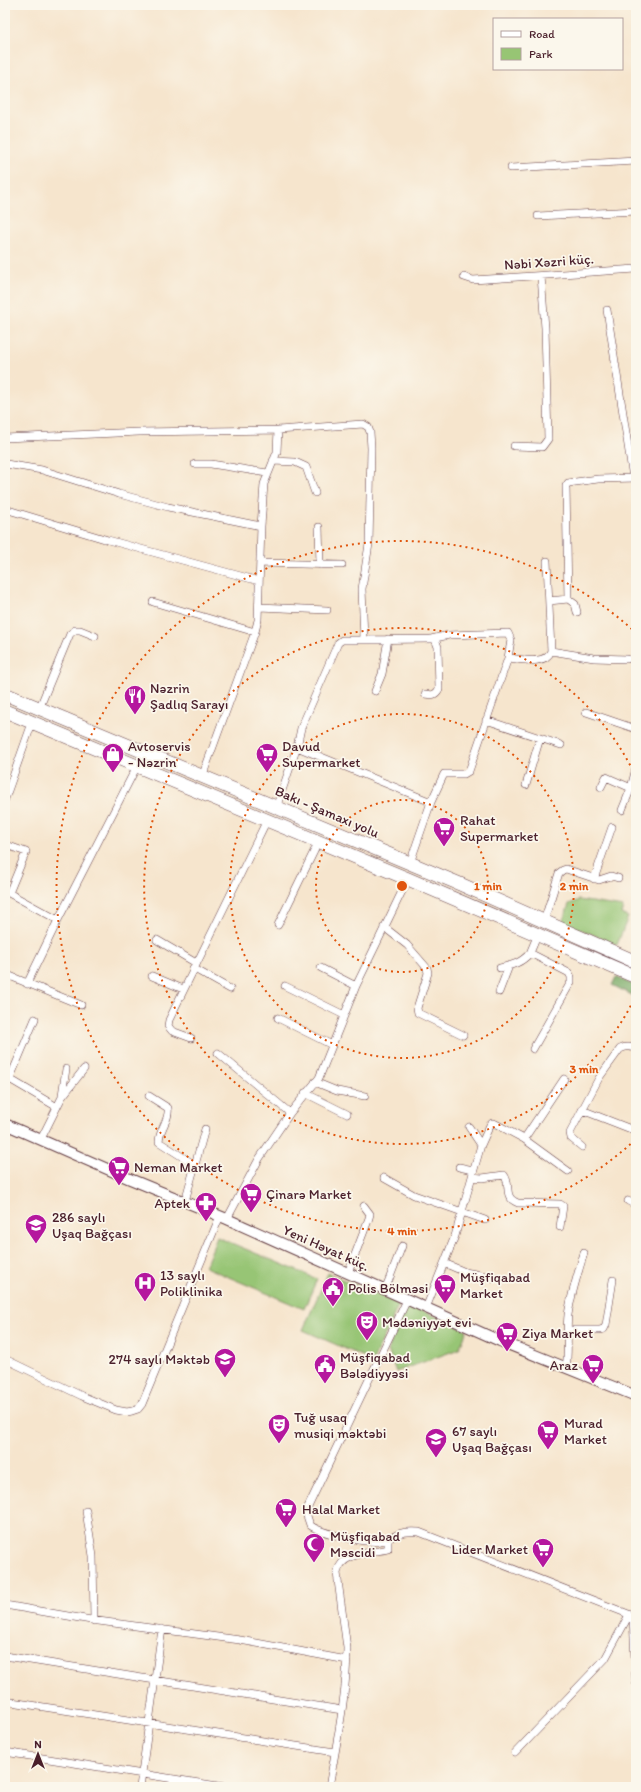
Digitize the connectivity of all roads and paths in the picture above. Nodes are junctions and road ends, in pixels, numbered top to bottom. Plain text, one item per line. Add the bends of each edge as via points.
1 (636, 162) edge
2 (511, 168) dead end
3 (636, 211) edge
4 (538, 216) dead end
5 (636, 269) edge
6 (541, 276) junction
7 (464, 277) dead end
8 (607, 310) dead end
9 (278, 430) junction
10 (5, 438) edge
11 (514, 446) dead end
12 (273, 461) junction
13 (6, 464) dead end
14 (195, 464) dead end
15 (267, 473) junction
16 (634, 478) edge
17 (315, 493) dead end
18 (5, 509) edge
19 (261, 526) junction
20 (319, 527) dead end
21 (547, 561) dead end
22 (260, 563) junction
23 (320, 565) junction
24 (342, 565) dead end
25 (259, 581) junction
26 (568, 599) junction
27 (549, 601) junction
28 (153, 602) dead end
29 (259, 607) junction
30 (327, 610) dead end
31 (577, 612) dead end
32 (255, 632) junction
33 (95, 636) dead end
34 (388, 639) junction
35 (436, 639) junction
36 (364, 640) junction
37 (551, 651) junction
38 (508, 658) junction
39 (627, 659) dead end
40 (374, 691) dead end
41 (5, 694) edge
42 (425, 694) dead end
43 (39, 709) junction
44 (5, 711) edge
45 (586, 712) dead end
46 (486, 720) junction
47 (32, 723) junction
48 (636, 729) edge
49 (540, 738) junction
50 (561, 745) dead end
51 (297, 747) junction
52 (136, 766) junction
53 (636, 768) edge
54 (202, 777) junction
55 (526, 785) dead end
56 (601, 787) dead end
57 (631, 788) junction
58 (5, 799) edge
59 (431, 802) junction
60 (276, 808) junction
61 (622, 810) dead end
62 (267, 820) junction
63 (612, 827) dead end
64 (319, 841) junction
65 (9, 846) dead end
66 (410, 863) junction
67 (408, 878) junction
68 (618, 878) dead end
69 (594, 879) junction
70 (7, 892) edge
71 (58, 920) junction
72 (544, 921) junction
73 (278, 925) dead end
74 (384, 928) junction
75 (538, 934) junction
76 (156, 940) dead end
77 (530, 953) junction
78 (636, 962) edge
79 (194, 966) junction
80 (509, 966) junction
81 (321, 968) dead end
82 (500, 968) dead end
83 (5, 974) edge
84 (152, 976) dead end
85 (636, 977) edge
86 (27, 984) junction
87 (285, 986) dead end
88 (356, 986) junction
89 (183, 989) junction
90 (230, 989) dead end
91 (499, 992) dead end
92 (81, 1005) dead end
93 (344, 1015) junction
94 (278, 1018) dead end
95 (35, 1019) dead end
96 (463, 1035) dead end
97 (191, 1038) dead end
98 (332, 1046) junction
99 (533, 1049) dead end
100 (636, 1049) edge
101 (218, 1053) dead end
102 (66, 1069) dead end
103 (84, 1069) dead end
104 (564, 1079) dead end
105 (315, 1082) junction
106 (305, 1093) junction
107 (149, 1096) dead end
108 (365, 1096) dead end
109 (62, 1097) junction
110 (57, 1107) junction
111 (582, 1110) junction
112 (290, 1113) junction
113 (347, 1114) dead end
114 (5, 1124) edge
115 (468, 1127) dead end
116 (205, 1129) dead end
117 (636, 1131) edge
118 (41, 1139) junction
119 (524, 1139) junction
120 (481, 1145) junction
121 (582, 1147) dead end
122 (195, 1166) junction
123 (459, 1167) dead end
124 (568, 1171) dead end
125 (472, 1174) junction
126 (384, 1178) dead end
127 (185, 1201) junction
128 (628, 1201) dead end
129 (636, 1205) edge
130 (364, 1206) dead end
131 (462, 1213) junction
132 (224, 1217) junction
133 (485, 1220) dead end
134 (560, 1227) dead end
135 (402, 1246) dead end
136 (584, 1252) dead end
137 (444, 1263) junction
138 (348, 1273) junction
139 (496, 1278) dead end
140 (613, 1280) dead end
141 (386, 1290) junction
142 (407, 1300) junction
143 (426, 1308) junction
144 (568, 1330) junction
145 (5, 1359) edge
146 (566, 1368) junction
147 (636, 1396) edge
148 (86, 1511) dead end
149 (388, 1538) junction
150 (5, 1605) edge
151 (633, 1616) edge
152 (94, 1620) junction
153 (162, 1629) junction
154 (5, 1656) edge
155 (347, 1660) junction
156 (155, 1681) junction
157 (636, 1682) edge
158 (5, 1701) edge
159 (342, 1710) junction
160 (150, 1723) junction
161 (5, 1752) edge
162 (335, 1752) junction
163 (515, 1753) dead end
164 (142, 1774) junction
165 (140, 1787) edge
166 (224, 1787) edge
167 (329, 1787) edge

1 - 2 street
3 - 4 street
5 - 6 street, Nəbi Xəzri küç.
6 - 7 street, Nəbi Xəzri küç. via 473,280
6 - 11 street via 548,439 542,447
8 - 16 street
9 - 10 street via 139,432
9 - 12 street via 277,452
9 - 36 street via 363,424 368,427 371,448 369,544 362,589
12 - 15 street
12 - 17 street via 295,462 306,468
13 - 19 street via 42,470 168,507
14 - 15 street
15 - 19 street
16 - 26 street via 598,479 568,483 566,486
18 - 25 street
19 - 22 street
20 - 23 street
21 - 27 street
22 - 23 street
22 - 25 street
23 - 24 street
25 - 29 street
26 - 27 street
26 - 31 street via 575,604
27 - 37 street
28 - 32 street
29 - 30 street
29 - 32 street
32 - 54 street
33 - 43 street via 80,630 70,634
34 - 35 street
34 - 36 street
34 - 40 street via 382,674
35 - 38 street via 449,635 508,633 511,640
35 - 42 street via 439,689 436,694
36 - 51 street via 342,640 338,643 301,728
37 - 38 street via 549,656 542,660
37 - 39 street via 594,658
38 - 46 street
41 - 43 highway, Bakı - Şamaxı yolu
43 - 54 highway, Bakı - Şamaxı yolu
44 - 47 highway
45 - 48 street
46 - 49 street
46 - 59 street via 469,771 464,774 444,774
47 - 52 highway
47 - 58 street
49 - 50 street
49 - 55 street
51 - 59 street
51 - 60 street
52 - 62 highway
52 - 71 street
53 - 57 street
54 - 60 highway, Bakı - Şamaxı yolu
56 - 57 street via 606,776
57 - 61 street
59 - 66 street
60 - 66 highway, Bakı - Şamaxı yolu
62 - 64 highway
62 - 79 street
63 - 69 street
64 - 67 highway
64 - 73 street
65 - 70 street via 26,852
66 - 72 highway, Bakı - Şamaxı yolu
67 - 74 street
67 - 75 highway
68 - 69 street via 611,876
69 - 72 street via 566,869 559,873
70 - 71 street
71 - 86 street
72 - 78 highway, Bakı - Şamaxı yolu
74 - 88 street
74 - 96 street via 407,945 427,968 418,1013
75 - 77 street
75 - 85 highway
76 - 79 street
77 - 80 street via 523,960
77 - 99 street via 572,977
79 - 89 street
79 - 90 street
80 - 82 street
80 - 91 street
81 - 88 street
83 - 86 street
84 - 89 street
86 - 92 street
87 - 93 street
88 - 93 street
89 - 97 street via 168,1026 172,1031
93 - 98 street
94 - 98 street
95 - 110 street via 10,1078
98 - 105 street
100 - 111 street via 631,1046 620,1049 599,1078
101 - 112 street
102 - 109 street
103 - 109 street
104 - 119 street
105 - 106 street
105 - 108 street via 336,1091
106 - 112 street
106 - 113 street
107 - 122 street via 168,1108 169,1114 159,1136 159,1142
109 - 110 street
110 - 118 street
111 - 117 street
111 - 121 street via 570,1133 571,1138
112 - 132 street
114 - 118 street, Yeni Həyat küç.
115 - 120 street
116 - 122 street
118 - 127 street, Yeni Həyat küç.
119 - 120 street via 492,1123
119 - 124 street
120 - 125 street
122 - 127 street
123 - 125 street
125 - 131 street
125 - 134 street via 482,1178 504,1175 509,1197 513,1201 560,1204 564,1210
126 - 131 street via 414,1195
127 - 132 street, Yeni Həyat küç.
128 - 129 street
130 - 138 street via 370,1214
131 - 133 street
131 - 137 street
132 - 138 street, Yeni Həyat küç.
132 - 145 street via 138,1409 126,1412 101,1404
135 - 141 street
136 - 144 street via 574,1287
137 - 139 street via 465,1272
137 - 143 street
138 - 141 street, Yeni Həyat küç.
140 - 144 street via 604,1329
141 - 142 street, Yeni Həyat küç.
142 - 143 street, Yeni Həyat küç.
142 - 149 street via 308,1507 307,1516 310,1525 319,1530 364,1541 380,1542
143 - 146 street, Yeni Həyat küç.
144 - 146 street via 569,1350
146 - 147 street, Yeni Həyat küç.
148 - 152 street via 93,1556
149 - 151 street via 409,1531 424,1534
149 - 155 street via 388,1549 350,1556 339,1565 337,1582
150 - 152 street
151 - 157 street
151 - 163 street via 605,1659
152 - 153 street
153 - 155 street via 240,1640
153 - 156 street
154 - 156 street
155 - 159 street
156 - 159 street
156 - 160 street
158 - 160 street
159 - 162 street
160 - 162 street
160 - 164 street
161 - 164 street
162 - 167 street
164 - 165 street
164 - 166 street

